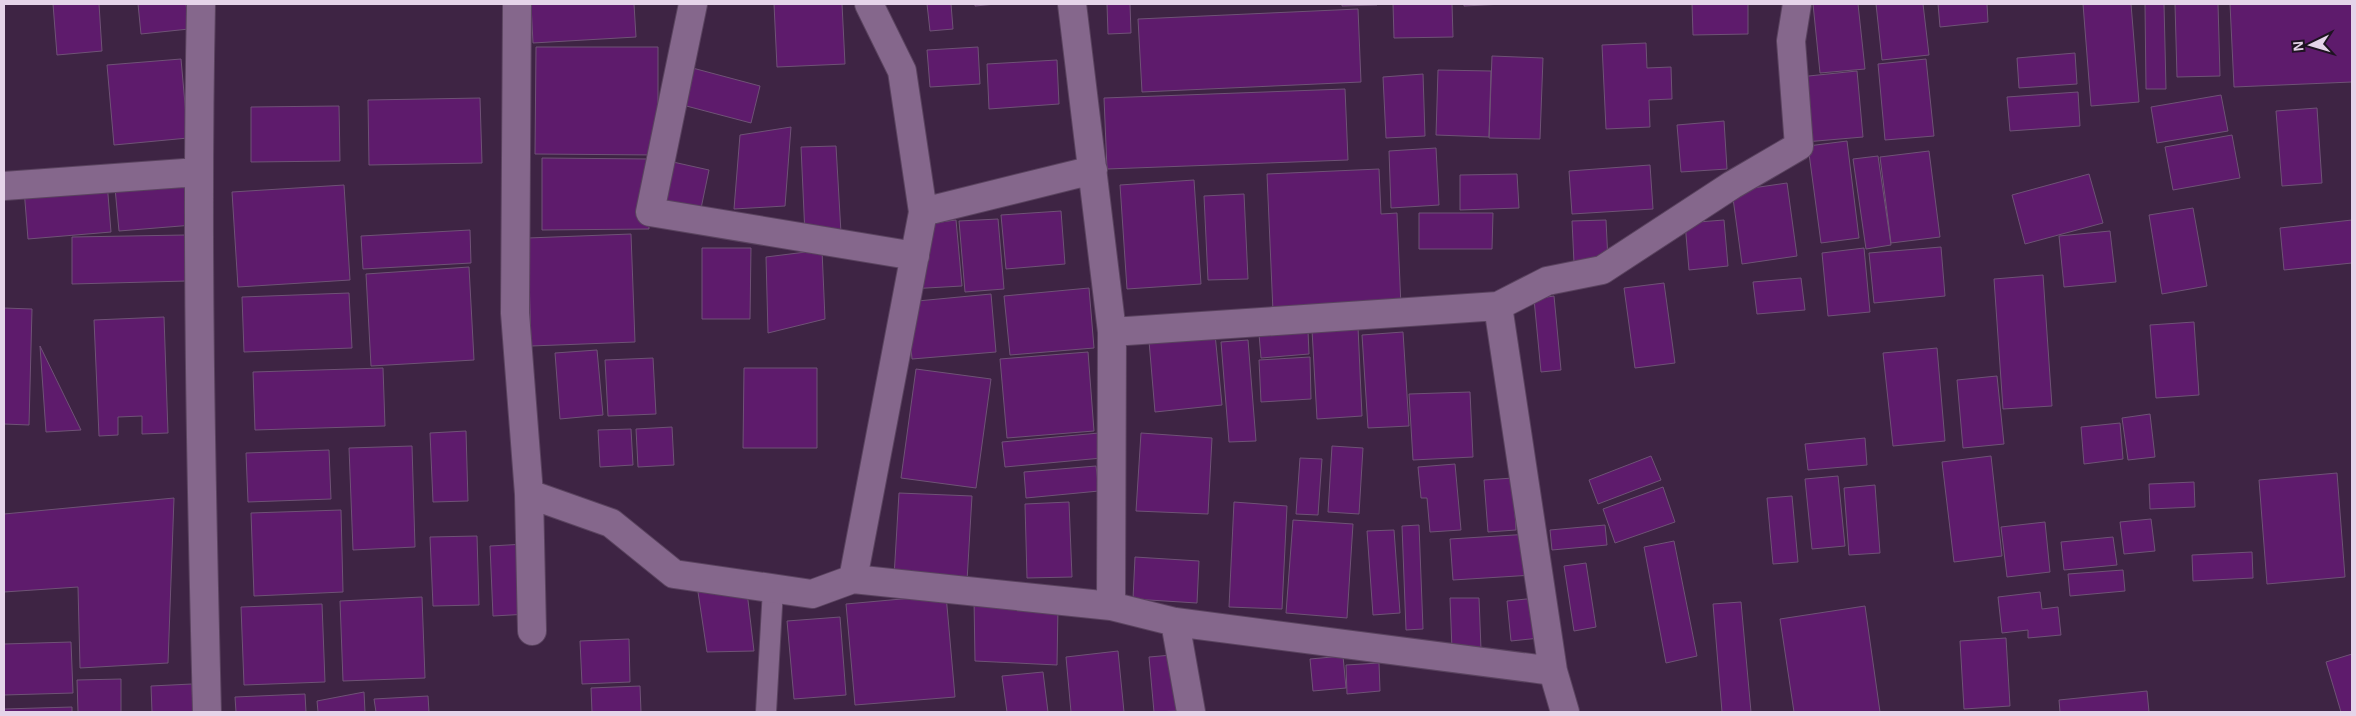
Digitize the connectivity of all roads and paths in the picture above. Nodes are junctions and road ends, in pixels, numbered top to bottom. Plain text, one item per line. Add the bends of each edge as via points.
1 (201, 4) edge
2 (517, 4) edge
3 (692, 4) edge
4 (869, 4) edge
5 (1072, 4) edge
6 (1797, 4) edge
7 (1092, 170) junction
8 (198, 172) junction
9 (4, 186) edge
10 (922, 212) junction
11 (915, 256) junction
12 (1498, 306) junction
13 (1112, 332) junction
14 (529, 494) junction
15 (853, 579) junction
16 (773, 589) junction
17 (1111, 606) junction
18 (1175, 622) junction
19 (532, 631) dead end
20 (1553, 671) junction
21 (207, 712) edge
22 (766, 712) edge
23 (1191, 712) edge
24 (1565, 712) edge

1 - 8 street
2 - 14 street via 515,313
3 - 11 street via 650,212
4 - 10 street via 902,71
5 - 7 street
6 - 12 street via 1792,41 1799,146 1732,185 1602,270 1547,281
7 - 10 street
7 - 13 street
8 - 9 street
8 - 21 street
10 - 11 street
11 - 15 street
12 - 13 street
12 - 20 street
13 - 17 street
14 - 16 street via 611,523 674,574
14 - 19 street
15 - 16 street via 812,594
15 - 17 street
16 - 22 lane
17 - 18 street
18 - 20 street
18 - 23 street
20 - 24 street

